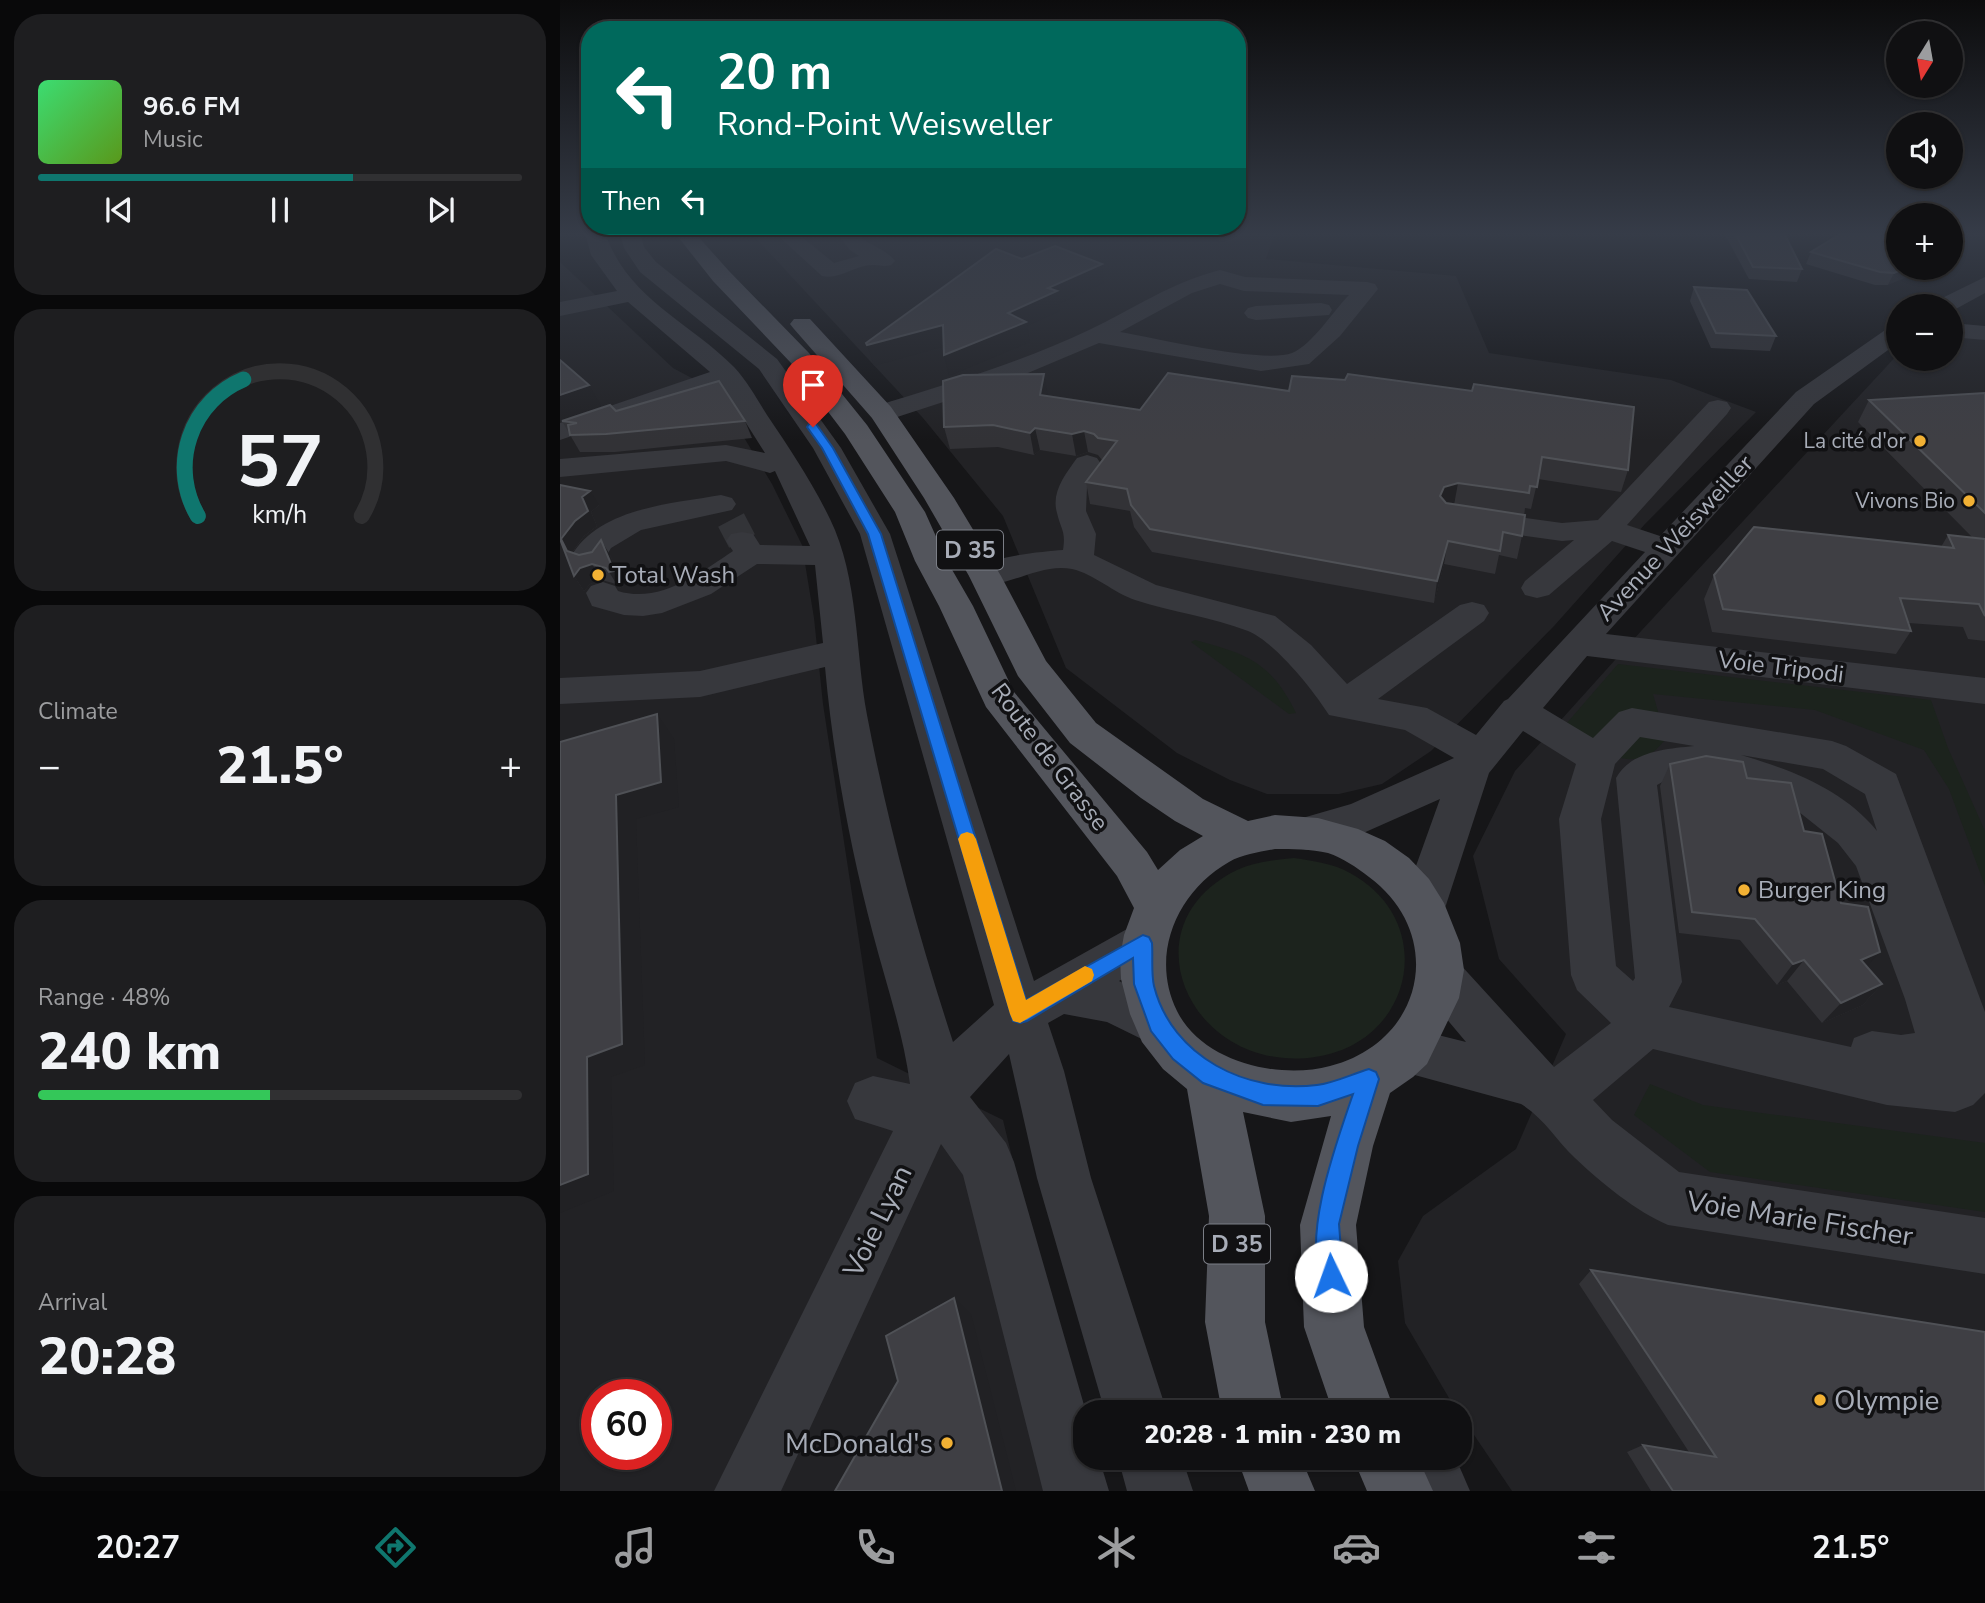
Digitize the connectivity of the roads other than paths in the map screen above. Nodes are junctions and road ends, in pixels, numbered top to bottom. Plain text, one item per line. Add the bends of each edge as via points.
1 (604, 303) edge
2 (643, 303) edge
3 (692, 303) edge
4 (747, 303) edge
5 (782, 303) edge
6 (1157, 303) edge
7 (1354, 303) edge
8 (562, 313) edge
9 (1256, 313) dead end
10 (1344, 313) junction
11 (1963, 332) edge
12 (1985, 333) edge
13 (1097, 335) junction
14 (1886, 340) edge
15 (727, 375) junction
16 (1718, 408) dead end
17 (882, 413) junction
18 (560, 432) edge
19 (777, 462) junction
20 (1087, 464) edge
21 (560, 468) edge
22 (1454, 517) edge
23 (1607, 529) junction
24 (736, 530) junction
25 (1665, 548) junction
26 (830, 556) junction
27 (590, 558) edge
28 (1077, 559) junction
29 (985, 576) junction
30 (1538, 588) dead end
31 (603, 593) dead end
32 (1472, 614) dead end
33 (1578, 643) junction
34 (840, 651) junction
35 (560, 691) edge
36 (1985, 691) edge
37 (1342, 706) junction
38 (1517, 710) junction
39 (1597, 758) junction
40 (1476, 761) junction
41 (1307, 833) junction
42 (1244, 838) junction
43 (1424, 905) junction
44 (1150, 924) junction
45 (1441, 977) junction
46 (1039, 1003) junction
47 (1642, 1020) junction
48 (1158, 1024) junction
49 (1713, 1040) junction
50 (1387, 1065) junction
51 (1210, 1076) junction
52 (1544, 1090) junction
53 (873, 1101) dead end
54 (933, 1105) junction
55 (1985, 1246) edge
56 (1132, 1400) edge
57 (1251, 1400) edge
58 (1361, 1400) edge
59 (1154, 1470) edge
60 (1274, 1470) edge
61 (1390, 1470) edge
62 (1418, 1470) edge
63 (747, 1491) edge
64 (1076, 1491) edge
65 (1160, 1491) edge
66 (1282, 1491) edge
67 (1400, 1491) edge
68 (1437, 1491) edge

1 - 8 street
2 - 15 street
3 - 46 street via 768,364 828,448 875,534
4 - 44 main road, Route de Grasse / D 35 via 800,358 857,431 910,512 999,698 1132,864
5 - 17 main road, Route de Grasse / D 35
6 - 13 street
7 - 10 street
9 - 10 street via 1316,309
10 - 13 street via 1332,331 1300,359 1261,364
11 - 12 street
13 - 17 street via 1002,375
14 - 25 street, Avenue Weisweiller via 1805,398
15 - 18 street
15 - 19 street
16 - 23 street
17 - 29 main road, Route de Grasse / D 35
19 - 21 street via 726,453
19 - 24 street
19 - 26 street
20 - 28 street via 1072,487 1071,511 1081,534
22 - 23 street via 1562,531
23 - 25 street
23 - 30 street
24 - 26 street
24 - 27 street via 619,527 597,541
24 - 31 street via 704,585 673,600 629,605 604,598
25 - 33 street, Avenue Weisweiller
26 - 34 street
28 - 29 street via 1029,562
28 - 37 street via 1144,592 1263,624 1299,653
29 - 42 main road, Route de Grasse / D 35 via 1031,667 1083,733 1166,795
32 - 37 street
33 - 36 street, Voie Tripodi
33 - 38 street, Avenue Weisweiller
34 - 35 street via 699,684
34 - 54 street via 834,717 870,827 895,933 929,1044
37 - 40 street via 1414,718
38 - 39 street
38 - 40 street, Avenue Weisweiller
39 - 47 street via 1580,819 1594,975
39 - 49 street via 1632,722 1832,756 1882,785 1979,1064 1955,1087 1887,1080
40 - 41 street, Avenue Weisweiller via 1361,818
40 - 43 street, Avenue Weisweiller
41 - 42 main road via 1275,832
41 - 43 main road via 1342,841 1374,856 1402,877
42 - 44 main road via 1214,850 1181,874
43 - 45 main road via 1437,939
44 - 46 street, Voie Lyan
44 - 48 main road via 1143,984
45 - 50 main road via 1431,1014
45 - 52 street, Voie Marie Fischer
46 - 48 street via 1114,1002
46 - 54 street, Voie Lyan via 982,1046
46 - 56 street via 1039,1071 1064,1178
47 - 49 street
47 - 49 street via 1659,982 1636,778 1660,765 1695,761 1739,769 1803,793 1853,831 1874,858 1941,1040 1933,1052 1908,1061 1781,1040
47 - 52 street
48 - 51 main road via 1180,1052
50 - 51 main road via 1318,1095 1263,1094
50 - 52 street
50 - 58 main road via 1347,1146 1328,1224 1334,1327
51 - 57 main road, D 35 via 1237,1216 1235,1322
52 - 55 street, Voie Marie Fischer via 1594,1139 1668,1198
53 - 54 street
54 - 63 street, Voie Lyan
54 - 64 street via 987,1162
59 - 65 street
60 - 66 main road
61 - 67 main road
62 - 68 street

